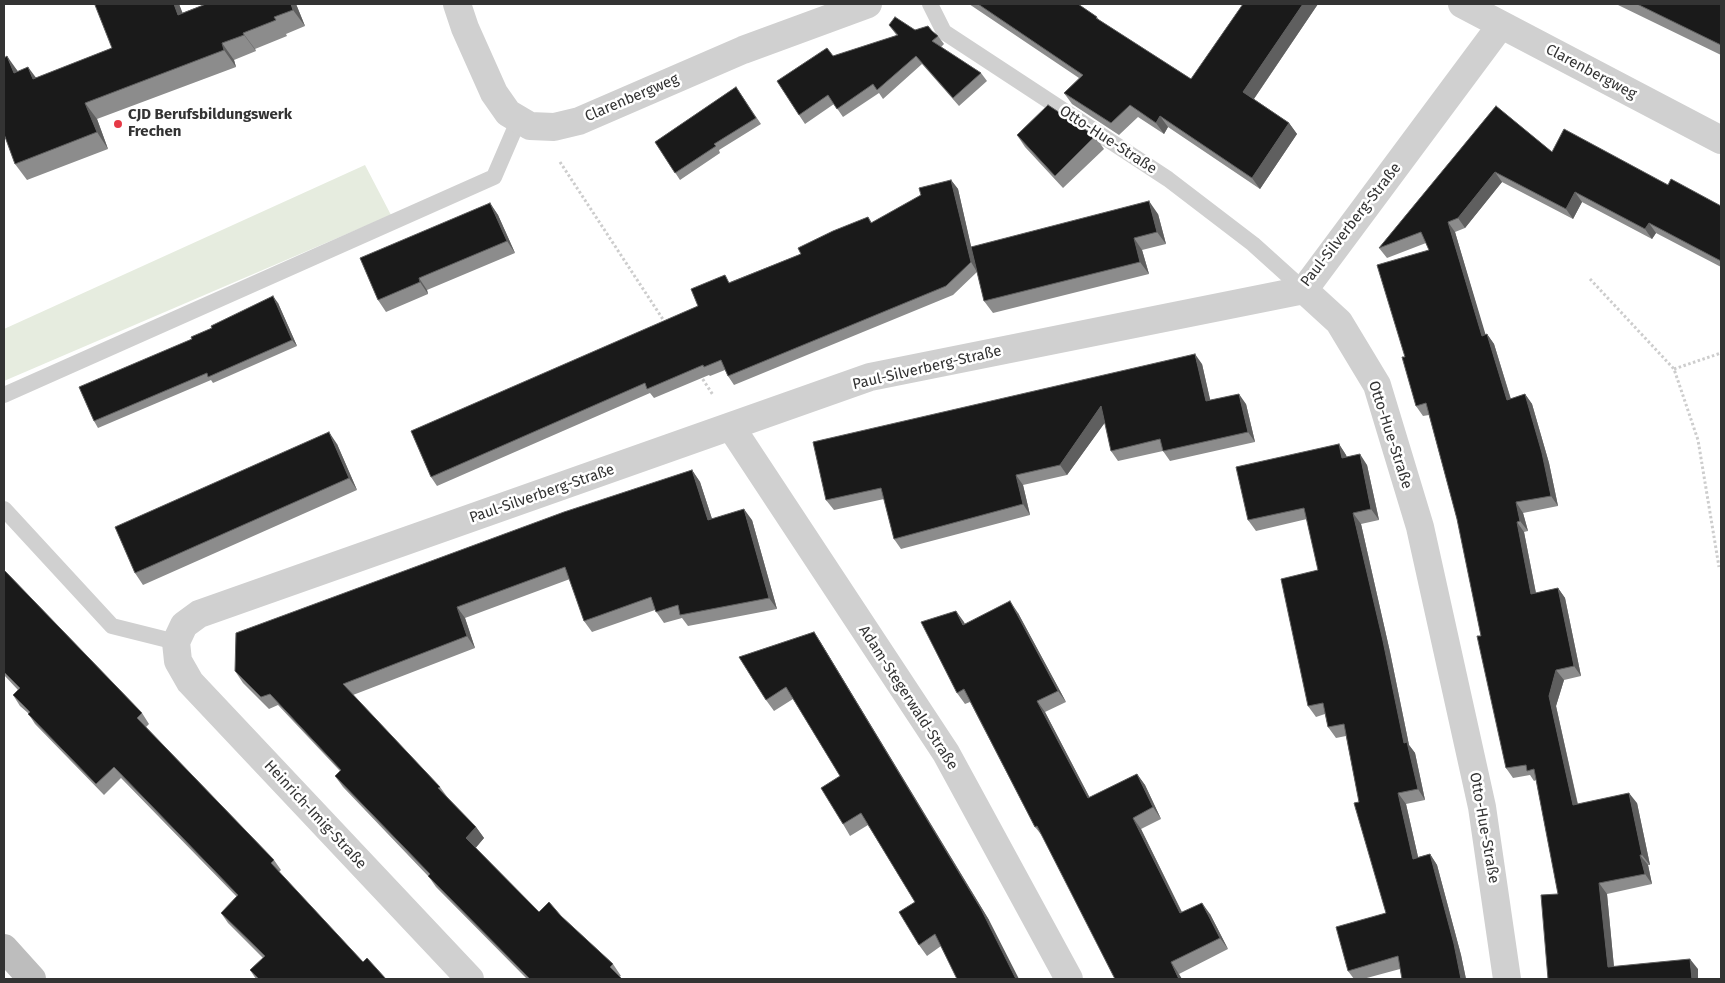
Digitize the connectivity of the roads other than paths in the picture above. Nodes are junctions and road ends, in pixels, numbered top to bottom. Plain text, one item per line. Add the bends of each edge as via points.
1 (457, 4) edge
2 (868, 4) edge
3 (930, 4) edge
4 (1462, 4) edge
5 (1501, 24) junction
6 (519, 119) junction
7 (1721, 140) edge
8 (1304, 290) junction
9 (4, 395) edge
10 (731, 427) junction
11 (4, 509) edge
12 (176, 642) junction
13 (4, 948) edge
14 (32, 979) edge
15 (470, 979) edge
16 (1069, 979) edge
17 (1507, 979) edge

1 - 6 street, Clarenbergweg via 494,93 508,113
2 - 6 street, Clarenbergweg via 744,50 579,121 554,127 530,126
3 - 8 lane, Otto-Hue-Straße via 944,32 1168,179 1253,244
4 - 5 street, Clarenbergweg
5 - 7 street, Clarenbergweg
5 - 8 street, Paul-Silverberg-Straße
6 - 9 lane via 494,177
8 - 10 street, Paul-Silverberg-Straße via 870,377
8 - 17 street, Otto-Hue-Straße via 1339,322 1376,385 1420,527 1482,807
10 - 12 street, Paul-Silverberg-Straße via 199,614 184,625
10 - 16 street, Adam-Stegerwald-Straße via 946,753
11 - 12 lane via 112,626
12 - 15 street, Heinrich-Imig-Straße via 178,661 190,682
13 - 14 main road

